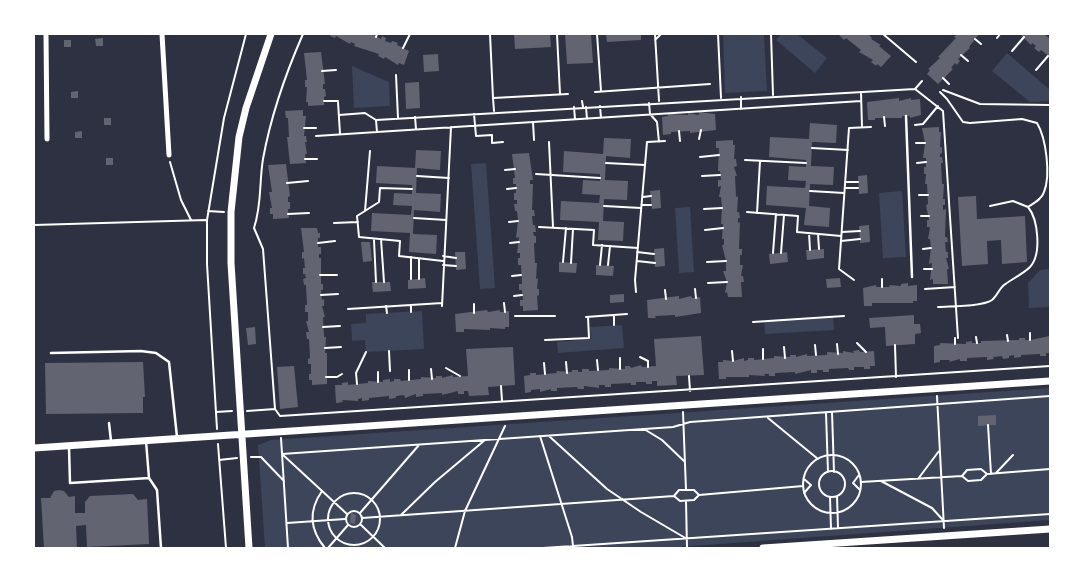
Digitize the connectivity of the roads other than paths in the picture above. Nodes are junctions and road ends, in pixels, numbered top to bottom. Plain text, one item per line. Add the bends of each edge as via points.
1 (46, 34) edge
2 (162, 34) edge
3 (271, 34) edge
4 (906, 116) dead end
5 (47, 139) dead end
6 (169, 155) road end
7 (912, 277) dead end
8 (52, 353) dead end
9 (1050, 381) edge
10 (109, 423) dead end
11 (242, 434) junction
12 (177, 438) junction
13 (146, 440) junction
14 (111, 443) junction
15 (69, 445) junction
16 (34, 448) edge
17 (149, 478) junction
18 (1050, 529) edge
19 (161, 548) edge
20 (248, 548) edge
21 (763, 548) edge

1 - 5 street
2 - 6 street
3 - 11 street via 239,137 231,212 231,263
4 - 7 lane
8 - 12 lane via 156,353 169,362
9 - 11 street
10 - 14 lane
11 - 12 street
11 - 20 street
12 - 13 street
13 - 14 street
13 - 17 lane
14 - 15 street
15 - 16 street
15 - 17 lane via 70,482
17 - 19 lane via 157,490
18 - 21 street

